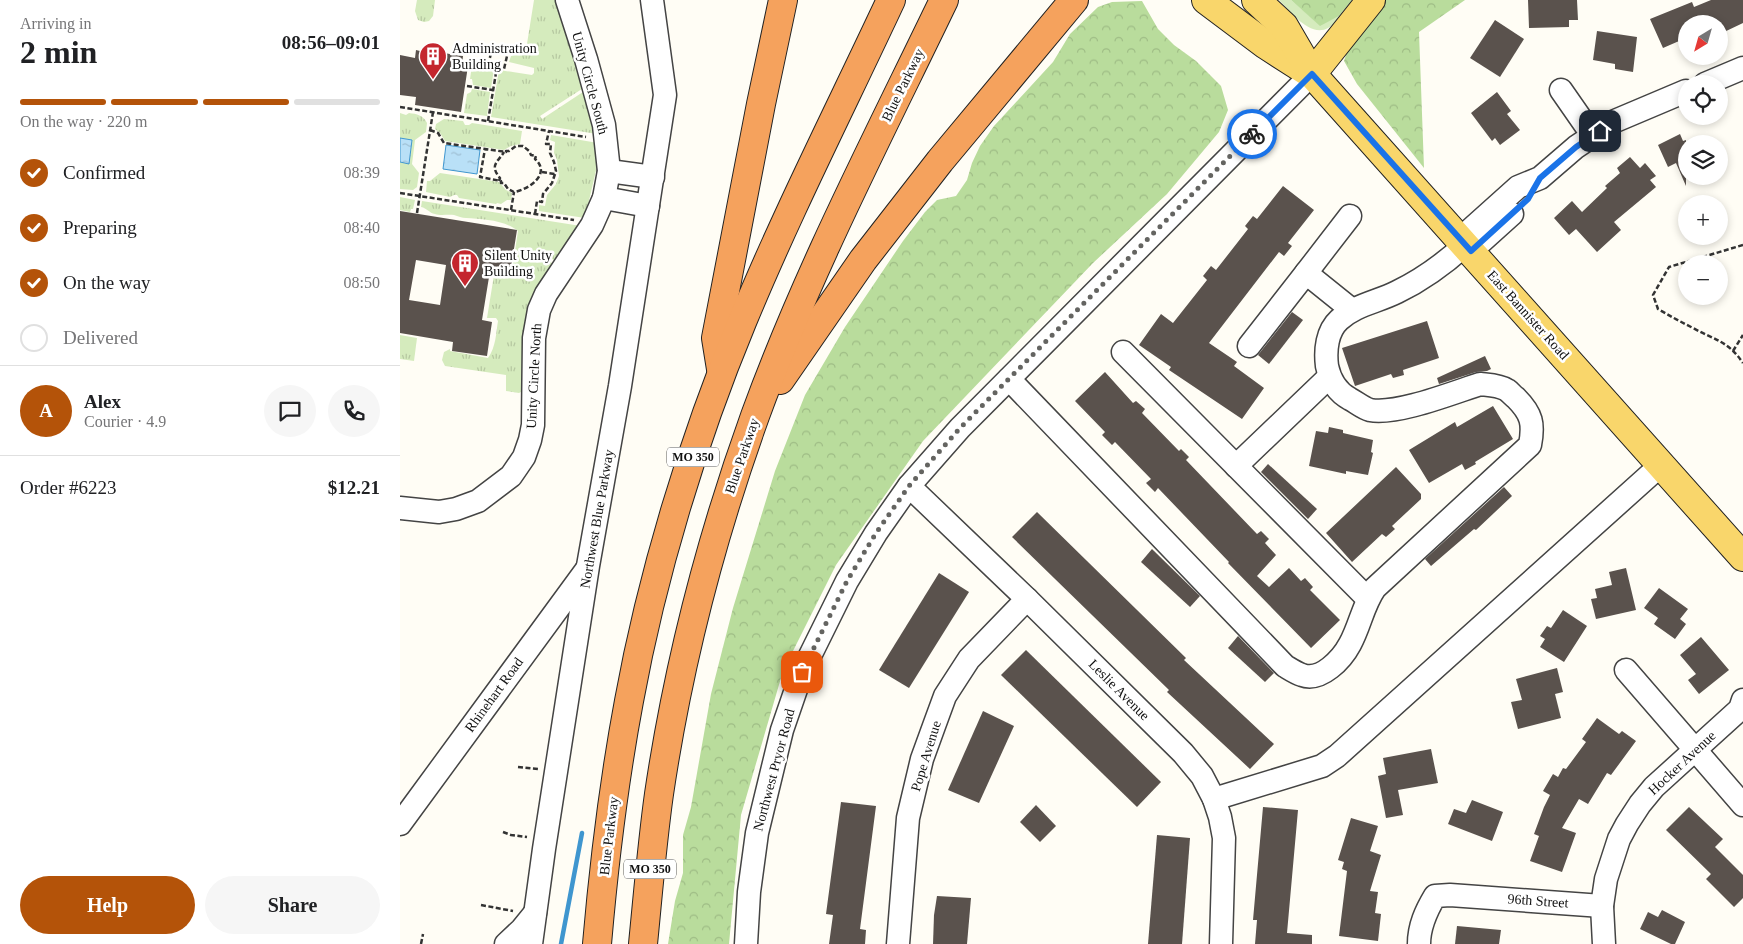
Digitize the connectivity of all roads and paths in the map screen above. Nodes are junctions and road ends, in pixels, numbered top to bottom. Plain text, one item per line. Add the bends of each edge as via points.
1 (567, 0) edge
2 (652, 0) edge
3 (783, 0) edge
4 (891, 0) edge
5 (944, 0) edge
6 (1074, 0) edge
7 (1206, 0) edge
8 (1256, 0) edge
9 (1371, 0) edge
10 (491, 53) dead end
11 (507, 56) dead end
12 (496, 67) junction
13 (1743, 68) edge
14 (1312, 74) junction
15 (1726, 75) edge
16 (467, 86) dead end
17 (493, 90) junction
18 (1561, 90) dead end
19 (1678, 95) edge
20 (400, 107) edge
21 (433, 112) junction
22 (488, 121) junction
23 (430, 130) junction
24 (549, 131) junction
25 (1593, 136) junction
26 (587, 137) dead end
27 (485, 149) junction
28 (504, 152) junction
29 (542, 172) junction
30 (609, 172) junction
31 (555, 174) junction
32 (653, 177) junction
33 (499, 181) junction
34 (514, 192) junction
35 (400, 193) edge
36 (420, 196) junction
37 (604, 198) junction
38 (648, 206) junction
39 (511, 210) junction
40 (417, 213) dead end
41 (535, 214) junction
42 (1350, 216) dead end
43 (583, 222) junction
44 (1465, 245) junction
45 (1743, 246) edge
46 (1306, 273) junction
47 (1352, 310) junction
48 (1743, 335) edge
49 (1249, 346) dead end
50 (1733, 351) junction
51 (1123, 352) dead end
52 (1743, 363) edge
53 (722, 374) junction
54 (1329, 377) junction
55 (1009, 379) junction
56 (755, 416) junction
57 (1662, 464) junction
58 (1236, 466) junction
59 (909, 486) junction
60 (400, 508) edge
61 (1743, 557) edge
62 (588, 566) junction
63 (1027, 599) junction
64 (1368, 599) junction
65 (1626, 670) dead end
66 (1742, 706) edge
67 (1695, 750) junction
68 (518, 767) dead end
69 (538, 770) dead end
70 (1214, 799) junction
71 (1743, 805) edge
72 (400, 824) edge
73 (503, 832) dead end
74 (527, 837) dead end
75 (482, 906) dead end
76 (1602, 906) junction
77 (525, 912) junction
78 (423, 934) dead end
79 (421, 944) edge
80 (506, 944) edge
81 (532, 944) edge
82 (597, 944) edge
83 (643, 944) edge
84 (746, 944) edge
85 (898, 944) edge
86 (1221, 944) edge
87 (1419, 944) edge
88 (1604, 944) edge

1 - 30 street, Unity Circle South via 604,125
2 - 32 street, Northwest Blue Parkway via 665,95
3 - 53 highway via 716,338
4 - 53 highway, Blue Parkway / MO 350 via 780,235
5 - 56 highway, Blue Parkway / MO 350 via 786,334
6 - 56 highway via 940,161 863,260
7 - 14 main road, East Bannister Road via 1266,45
8 - 14 main road, East Bannister Road via 1284,26
9 - 14 main road, Northwest Pryor Road
10 - 12 path via 488,66
11 - 12 path via 504,69
12 - 17 path
13 - 15 street
14 - 44 main road, East Bannister Road
14 - 55 street, Northwest Pryor Road
16 - 17 path
17 - 22 path
18 - 25 street
19 - 25 street via 1615,121
20 - 21 path
21 - 22 path
21 - 23 path
22 - 24 path
23 - 27 path via 438,133 444,143
23 - 36 path
24 - 26 path
24 - 31 path via 546,144 551,144
25 - 44 street via 1540,178 1528,199
27 - 28 path
27 - 33 path via 480,177
28 - 29 path via 523,146 536,156
28 - 33 path via 495,165
29 - 31 path
29 - 34 path via 531,186
30 - 32 street
30 - 37 street, Unity Circle South
31 - 41 path via 542,202 537,202
32 - 38 street, Northwest Blue Parkway
33 - 34 path
34 - 39 path
35 - 36 path
36 - 39 path
36 - 40 path
37 - 38 street
37 - 43 street, Unity Circle South
38 - 62 street, Northwest Blue Parkway
39 - 41 path
41 - 43 path
42 - 46 street
43 - 60 street, Unity Circle North via 539,310 534,338 533,425 524,457 511,476 478,501 456,510 439,512
44 - 47 street via 1447,261 1403,289
44 - 57 main road, East Bannister Road
45 - 50 path via 1670,267 1653,295 1658,309 1725,343
46 - 47 street
46 - 49 street
47 - 54 street via 1337,321 1326,342
48 - 50 path
50 - 52 path
51 - 58 street
53 - 82 highway, Blue Parkway / MO 350 via 681,493 653,592 629,700 612,808
54 - 58 street
54 - 64 street via 1346,397 1368,410 1390,411 1480,384 1492,385 1507,390 1522,404 1532,422 1530,445 1375,588
55 - 59 street, Northwest Pryor Road
55 - 64 street via 1285,666 1303,676 1327,670 1350,645
56 - 83 highway, Blue Parkway / MO 350 via 699,597 678,691 659,794
57 - 61 main road, East Bannister Road
57 - 70 street via 1337,756 1322,766
58 - 64 street
59 - 63 street, Leslie Avenue
59 - 84 street, Northwest Pryor Road via 847,581 802,672 782,730 757,833
62 - 72 street, Rhinehart Road
62 - 77 street, Northwest Blue Parkway via 544,849
63 - 70 street, Leslie Avenue via 1183,753 1202,776
63 - 85 street, Pope Avenue via 969,659 946,696 922,758 908,818
65 - 67 street
66 - 67 street, Hocker Avenue
67 - 71 street
67 - 76 street, Hocker Avenue via 1654,787 1627,824 1606,878
68 - 69 path
70 - 86 street, Leslie Avenue via 1224,838
73 - 74 path
75 - 77 path
76 - 87 street, 96th Street via 1435,896 1426,910
76 - 88 street
77 - 80 street via 522,929
77 - 81 street, Northwest Blue Parkway
78 - 79 path

